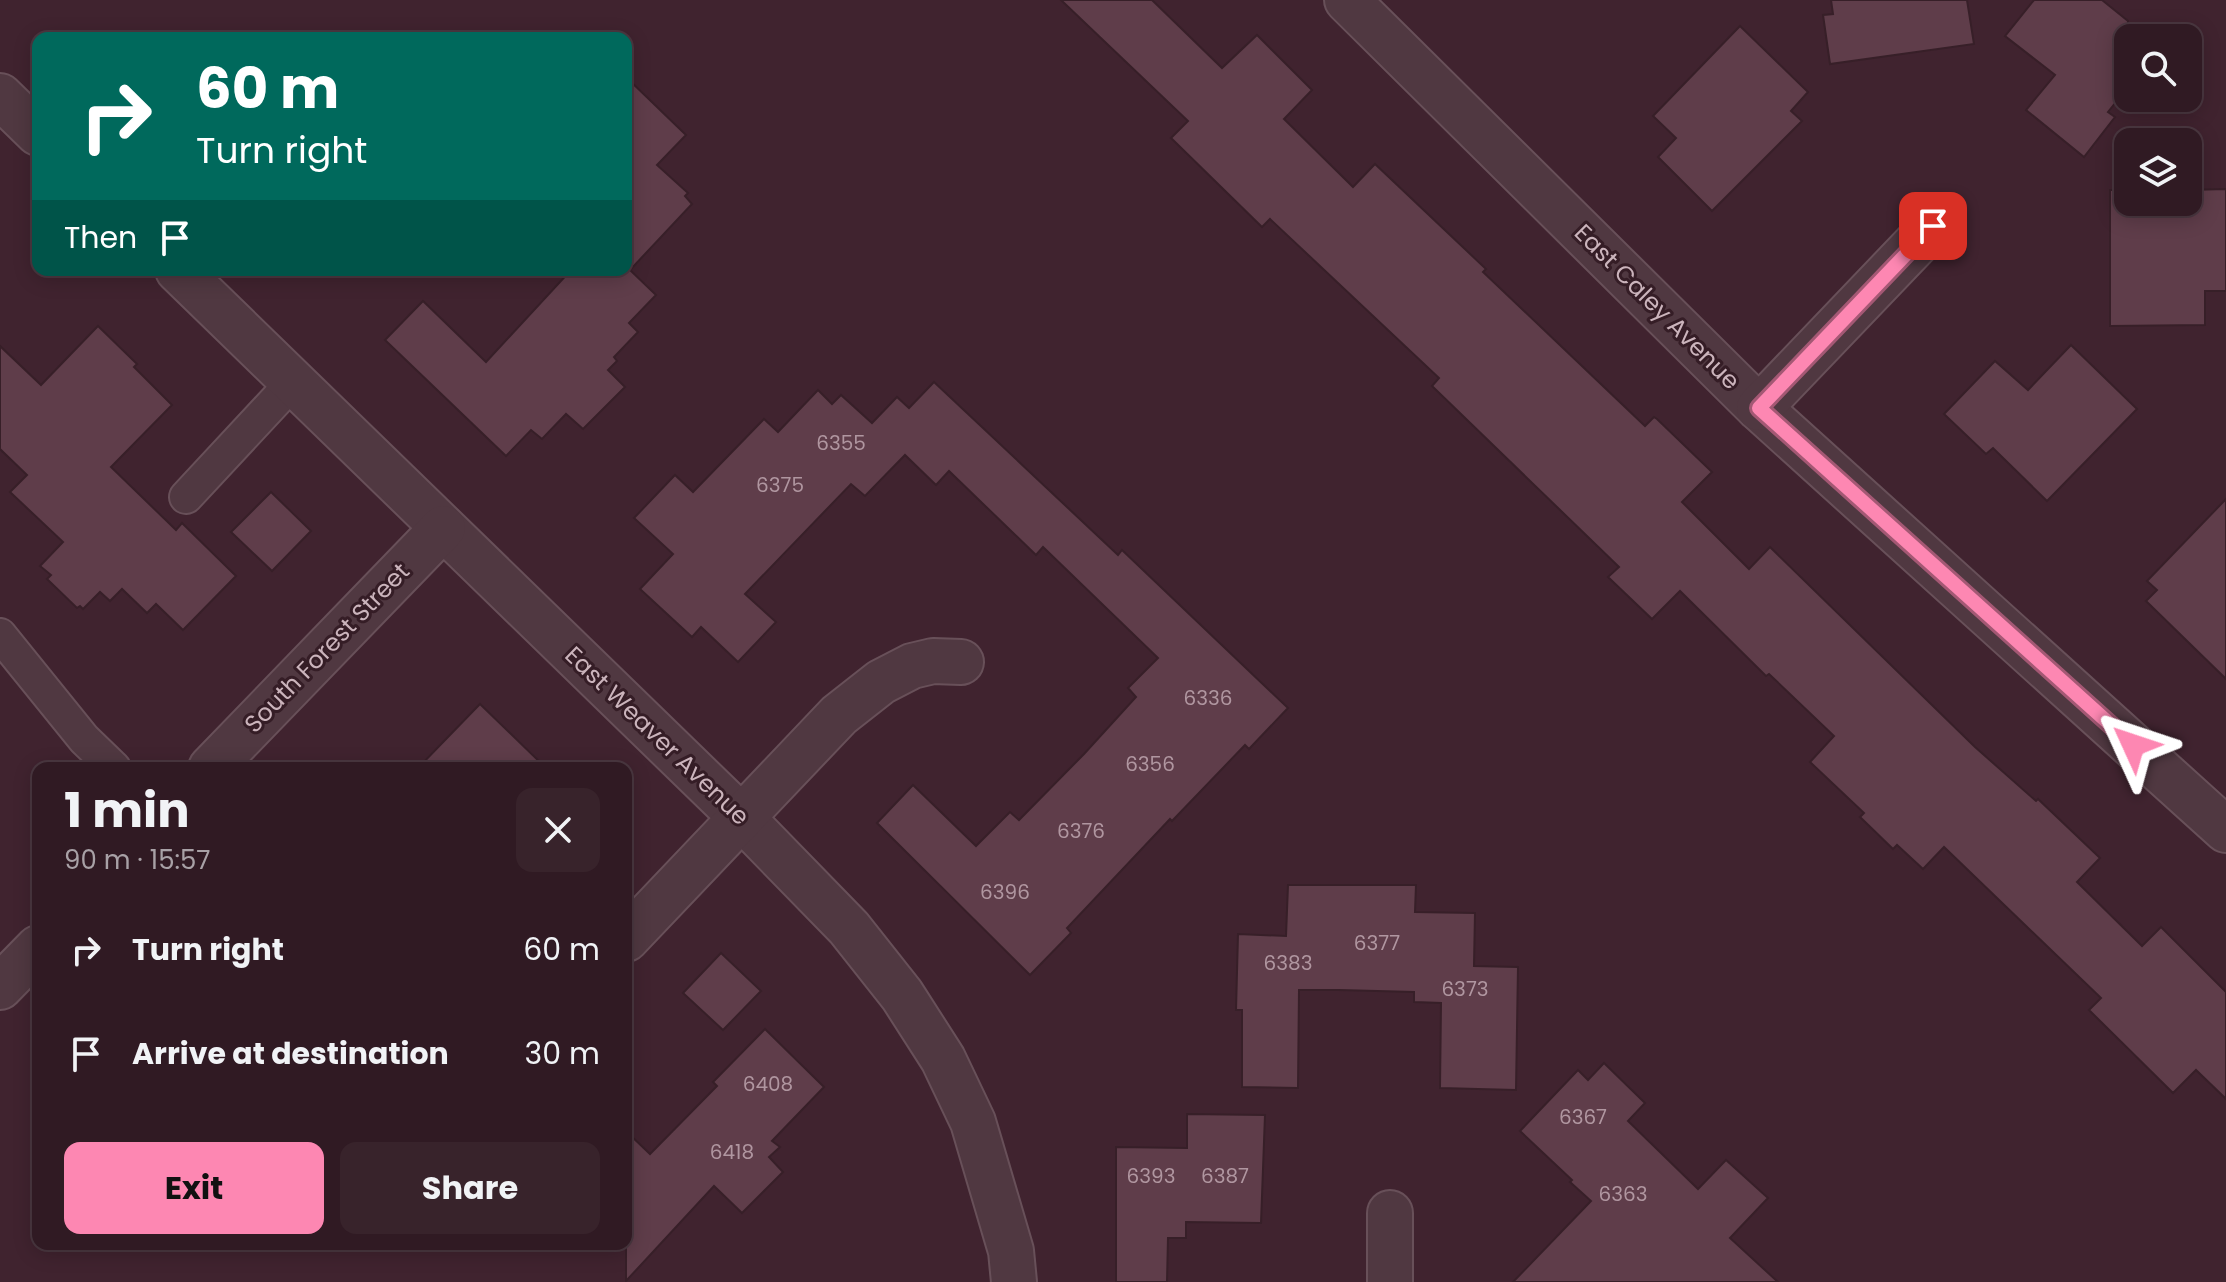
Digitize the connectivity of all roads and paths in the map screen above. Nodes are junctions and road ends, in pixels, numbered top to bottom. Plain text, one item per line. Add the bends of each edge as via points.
1 (1347, 0) edge
2 (0, 96) edge
3 (32, 127) edge
4 (1933, 226) dead end
5 (184, 276) edge
6 (293, 382) junction
7 (1759, 408) junction
8 (186, 497) dead end
9 (443, 528) junction
10 (0, 635) edge
11 (961, 662) dead end
12 (108, 762) edge
13 (217, 762) edge
14 (741, 817) junction
15 (2226, 830) edge
16 (632, 933) edge
17 (32, 954) edge
18 (0, 987) edge
19 (1390, 1213) dead end
20 (1014, 1282) edge
21 (1390, 1282) edge

1 - 7 street, East Caley Avenue
2 - 3 street
4 - 7 street
5 - 6 street, East Weaver Avenue
6 - 8 lane
6 - 9 street, East Weaver Avenue
7 - 15 street, East Caley Avenue
9 - 13 street, South Forest Street
9 - 14 street, East Weaver Avenue
10 - 12 lane
11 - 14 street via 912,666 881,682 839,715
14 - 16 street
14 - 20 street, East Weaver Avenue via 849,928 902,995 943,1059 973,1122 1011,1251
17 - 18 street
19 - 21 street

